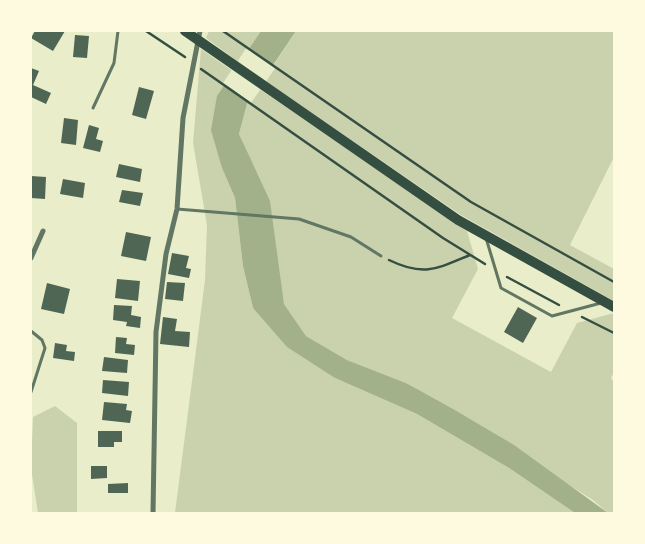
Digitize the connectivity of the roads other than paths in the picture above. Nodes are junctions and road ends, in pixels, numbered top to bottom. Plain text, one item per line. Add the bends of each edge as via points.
1 (118, 31) edge
2 (185, 31) edge
3 (200, 31) edge
4 (92, 108) dead end
5 (177, 209) junction
6 (42, 231) dead end
7 (485, 235) junction
8 (381, 256) road end
9 (31, 258) edge
10 (604, 302) junction
11 (614, 307) edge
12 (31, 331) edge
13 (31, 392) edge
14 (153, 513) edge

1 - 4 lane via 114,63
2 - 7 main road via 458,220
3 - 5 street via 183,118
5 - 8 lane via 299,219 351,237
5 - 14 street via 166,254 156,332
6 - 9 street
7 - 10 main road
7 - 10 lane via 501,288 552,316
10 - 11 main road
12 - 13 lane via 42,340 45,348

